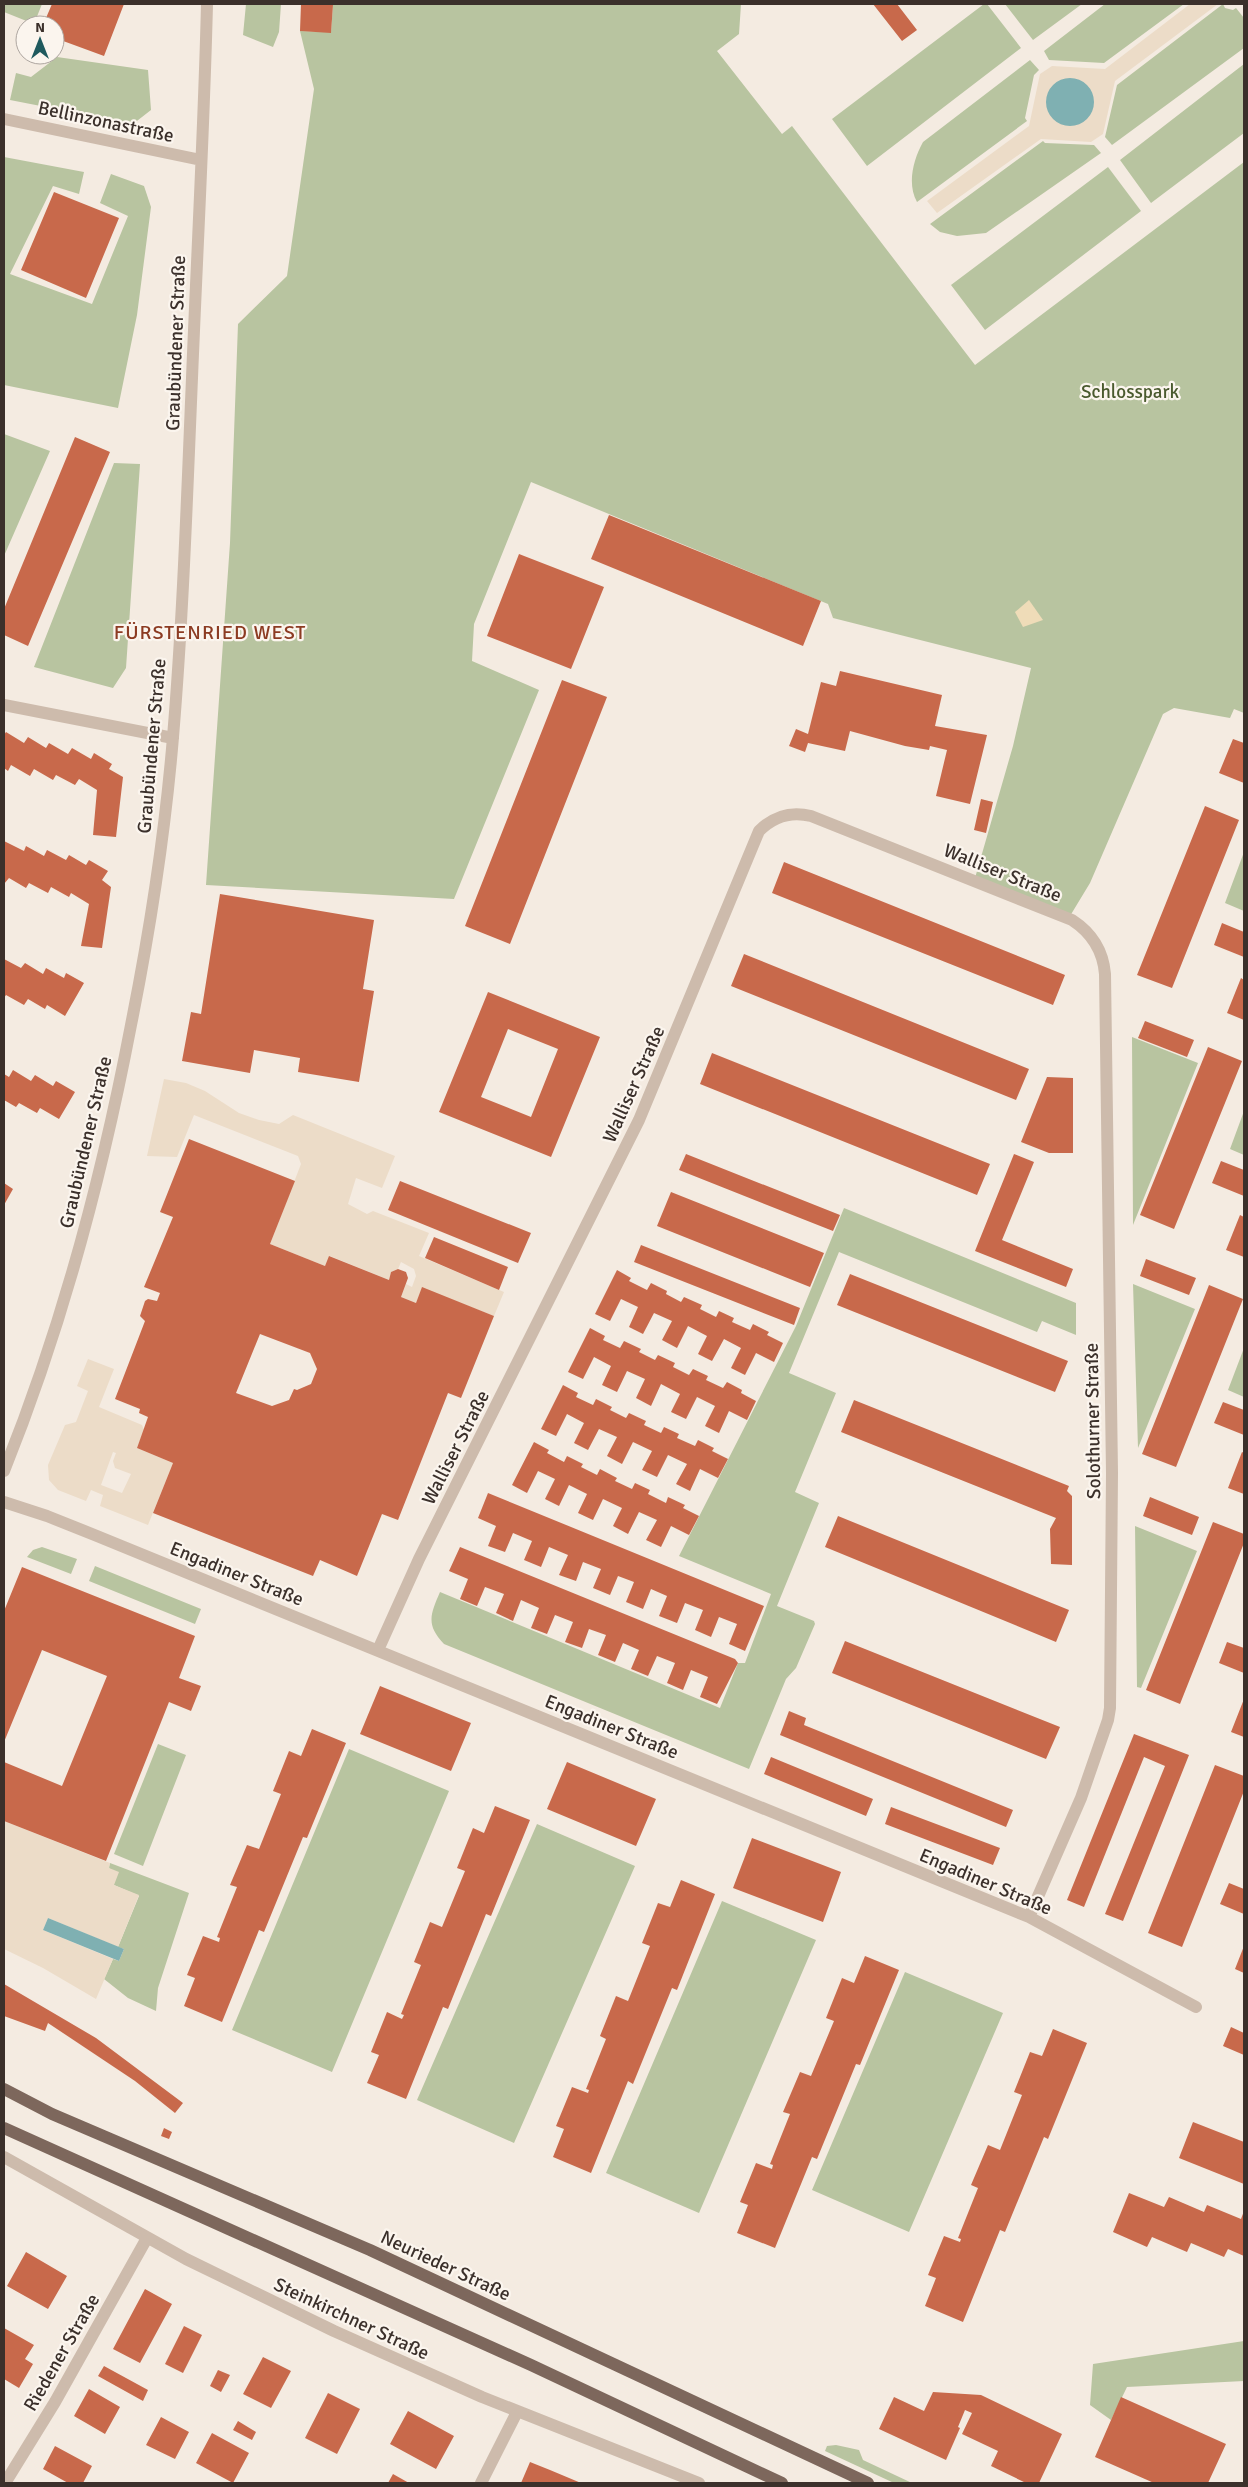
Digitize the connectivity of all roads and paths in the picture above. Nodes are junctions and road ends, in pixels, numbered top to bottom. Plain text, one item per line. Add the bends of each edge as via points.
1 (207, 4) edge
2 (4, 119) edge
3 (201, 160) junction
4 (4, 705) edge
5 (173, 738) junction
6 (1072, 920) joint
7 (4, 1471) edge
8 (4, 1502) edge
9 (378, 1650) junction
10 (1029, 1917) junction
11 (1196, 2007) dead end
12 (4, 2089) edge
13 (4, 2128) edge
14 (4, 2157) edge
15 (147, 2238) junction
16 (518, 2412) junction
17 (5, 2483) edge
18 (481, 2483) edge
19 (698, 2483) edge
20 (782, 2483) edge
21 (868, 2483) edge

1 - 3 street, Graubündener Straße
2 - 3 street, Bellinzonastraße
3 - 5 street, Graubündener Straße via 185,547
4 - 5 street
5 - 7 street, Graubündener Straße via 150,930 101,1168 59,1320
6 - 9 street, Walliser Straße via 811,816 796,813 774,818 759,831 639,1120 419,1559
6 - 10 street, Solothurner Straße via 1093,938 1101,952 1105,974 1112,1473 1110,1708 1081,1798
8 - 9 street, Engadiner Straße via 47,1516
9 - 10 street, Engadiner Straße
10 - 11 street, Engadiner Straße
12 - 21 main road, Neurieder Straße via 52,2114 370,2250
13 - 20 main road via 522,2361
14 - 15 street, Steinkirchner Straße
15 - 16 street, Steinkirchner Straße via 300,2315
15 - 17 street, Riedener Straße via 55,2402
16 - 18 street
16 - 19 street, Steinkirchner Straße

